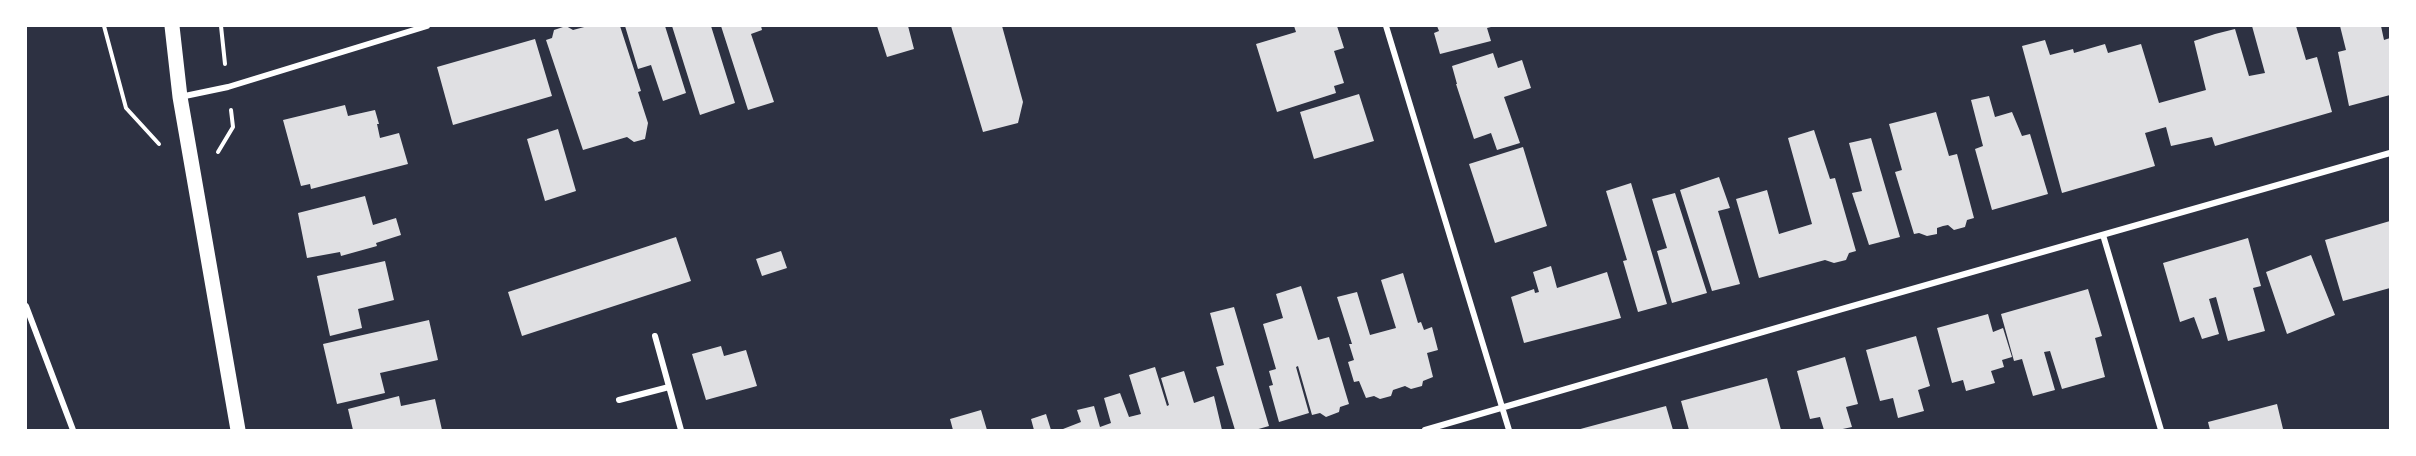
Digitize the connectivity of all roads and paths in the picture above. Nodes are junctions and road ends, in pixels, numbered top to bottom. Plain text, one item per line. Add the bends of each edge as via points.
1 (104, 26) edge
2 (172, 26) edge
3 (427, 26) edge
4 (1386, 26) edge
5 (180, 97) junction
6 (233, 127) dead end
7 (161, 146) dead end
8 (2391, 153) edge
9 (217, 154) dead end
10 (2103, 235) junction
11 (26, 306) edge
12 (655, 336) dead end
13 (669, 387) junction
14 (619, 400) dead end
15 (1502, 407) junction
16 (73, 430) edge
17 (238, 430) edge
18 (681, 430) edge
19 (1425, 430) edge
20 (1509, 430) edge
21 (2161, 430) edge

1 - 7 path via 126,108
2 - 5 main road
3 - 5 street via 246,82
4 - 15 street
5 - 17 main road
6 - 9 path
8 - 10 street
10 - 15 street
10 - 21 street
11 - 16 street
12 - 13 street
13 - 14 street
13 - 18 street
15 - 19 street
15 - 20 street

